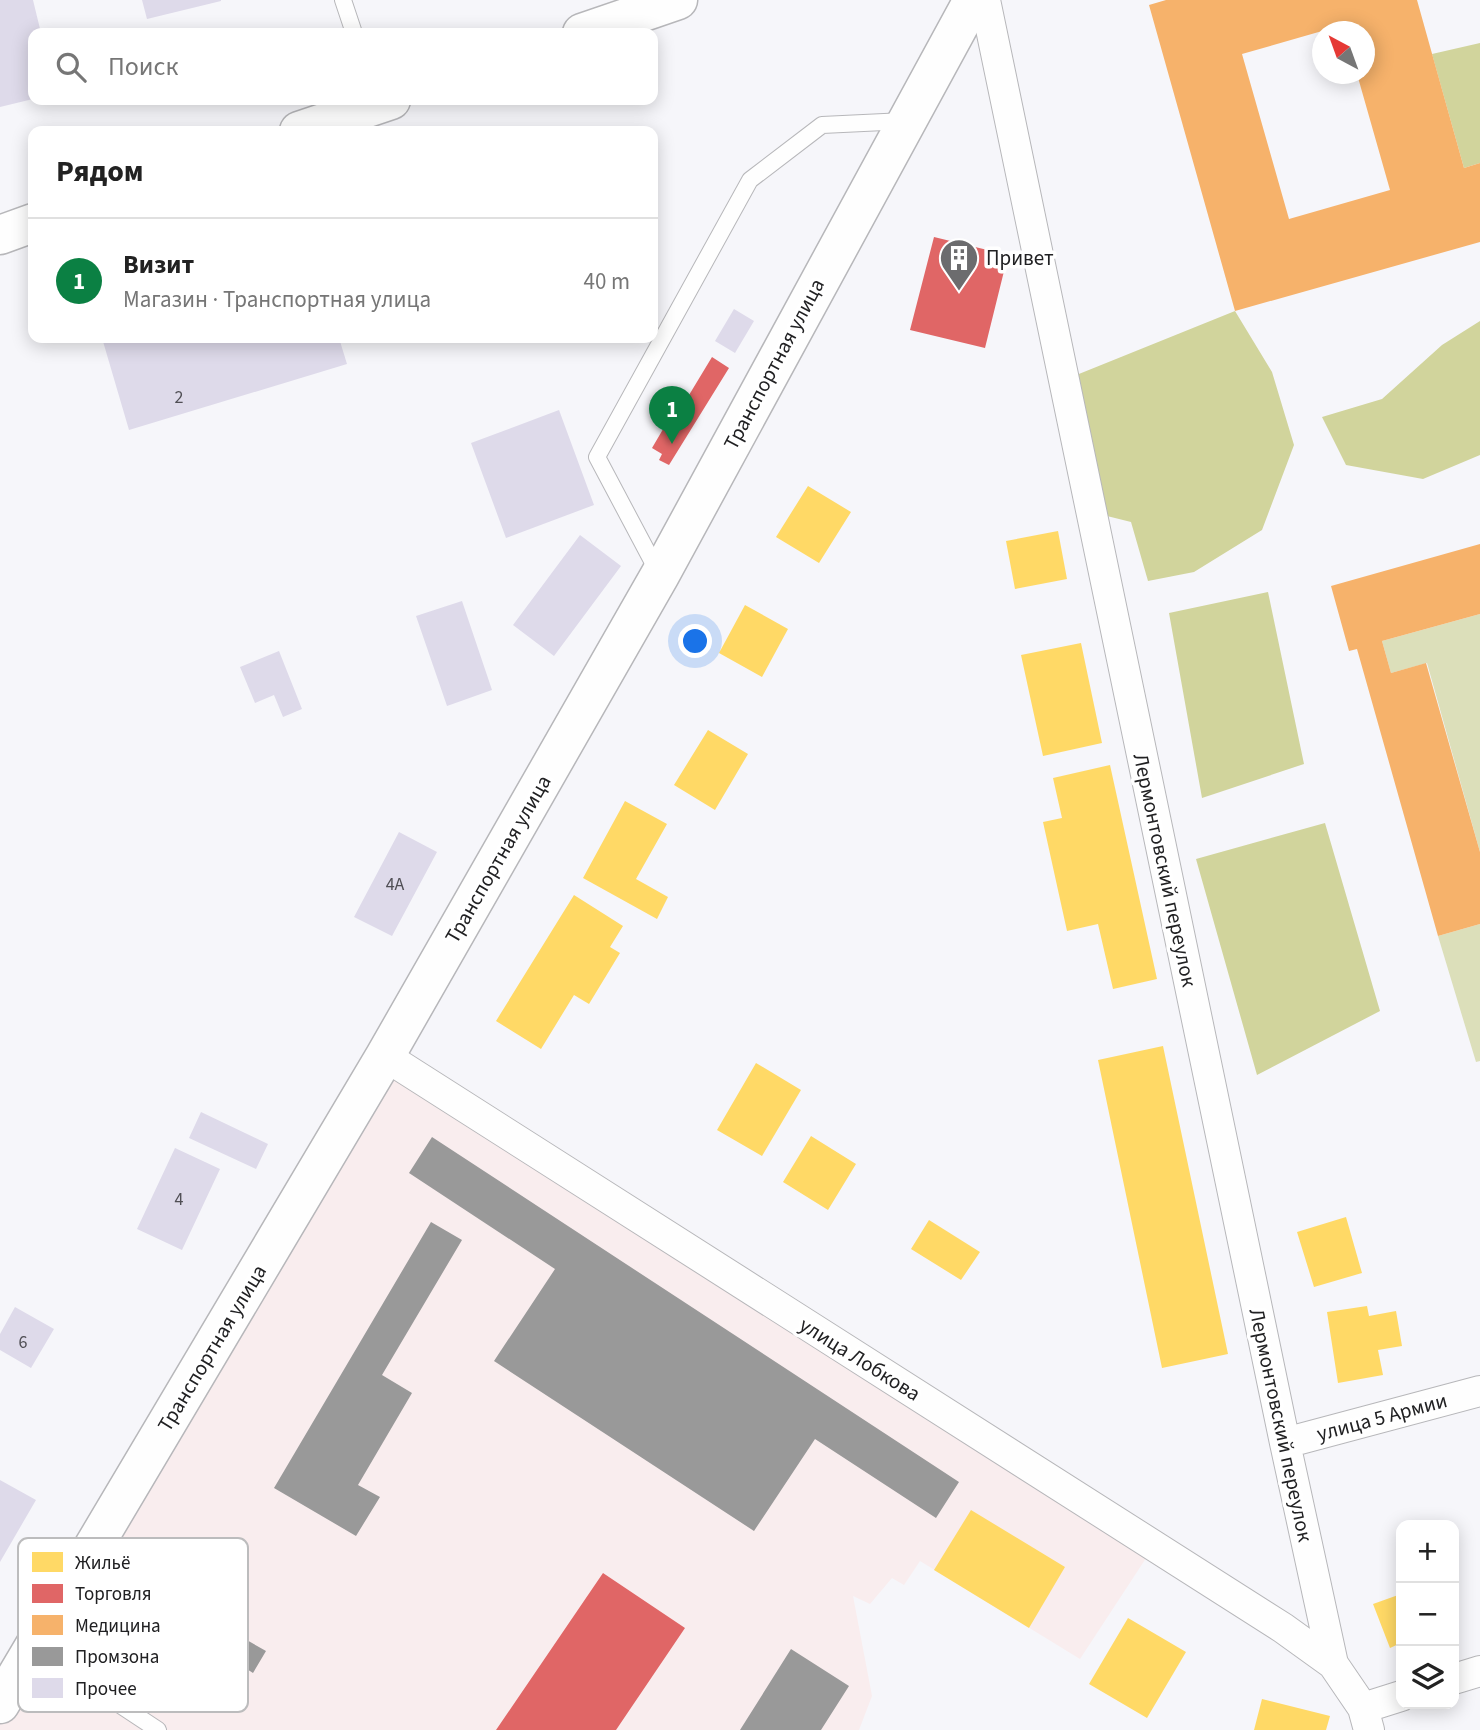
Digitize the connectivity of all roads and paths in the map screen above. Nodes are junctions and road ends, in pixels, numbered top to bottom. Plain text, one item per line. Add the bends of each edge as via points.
1 (343, 0) edge
2 (678, 0) edge
3 (973, 0) edge
4 (985, 0) edge
5 (352, 28) edge
6 (597, 28) edge
7 (370, 105) edge
8 (905, 121) junction
9 (313, 126) edge
10 (28, 225) edge
11 (0, 235) edge
12 (660, 575) junction
13 (385, 1056) junction
14 (1480, 1391) edge
15 (1284, 1443) junction
16 (99, 1538) edge
17 (1333, 1664) junction
18 (1480, 1671) edge
19 (18, 1674) edge
20 (1459, 1677) edge
21 (1396, 1699) edge
22 (0, 1704) edge
23 (131, 1712) edge
24 (1366, 1719) edge
25 (158, 1730) edge

1 - 5 lane
2 - 6 main road
3 - 8 main road, Транспортная улица
4 - 15 street, Лермонтовский переулок
7 - 9 main road
8 - 12 main road, Транспортная улица
8 - 12 lane via 822,125 750,180 597,457
10 - 11 main road
12 - 13 main road, Транспортная улица
13 - 16 main road, Транспортная улица
13 - 17 street, улица Лобкова
14 - 15 street, улица 5 Армии
15 - 17 street, Лермонтовский переулок
17 - 24 street, Лермонтовский переулок
18 - 20 street
19 - 22 main road, Транспортная улица
21 - 24 street
23 - 25 lane

